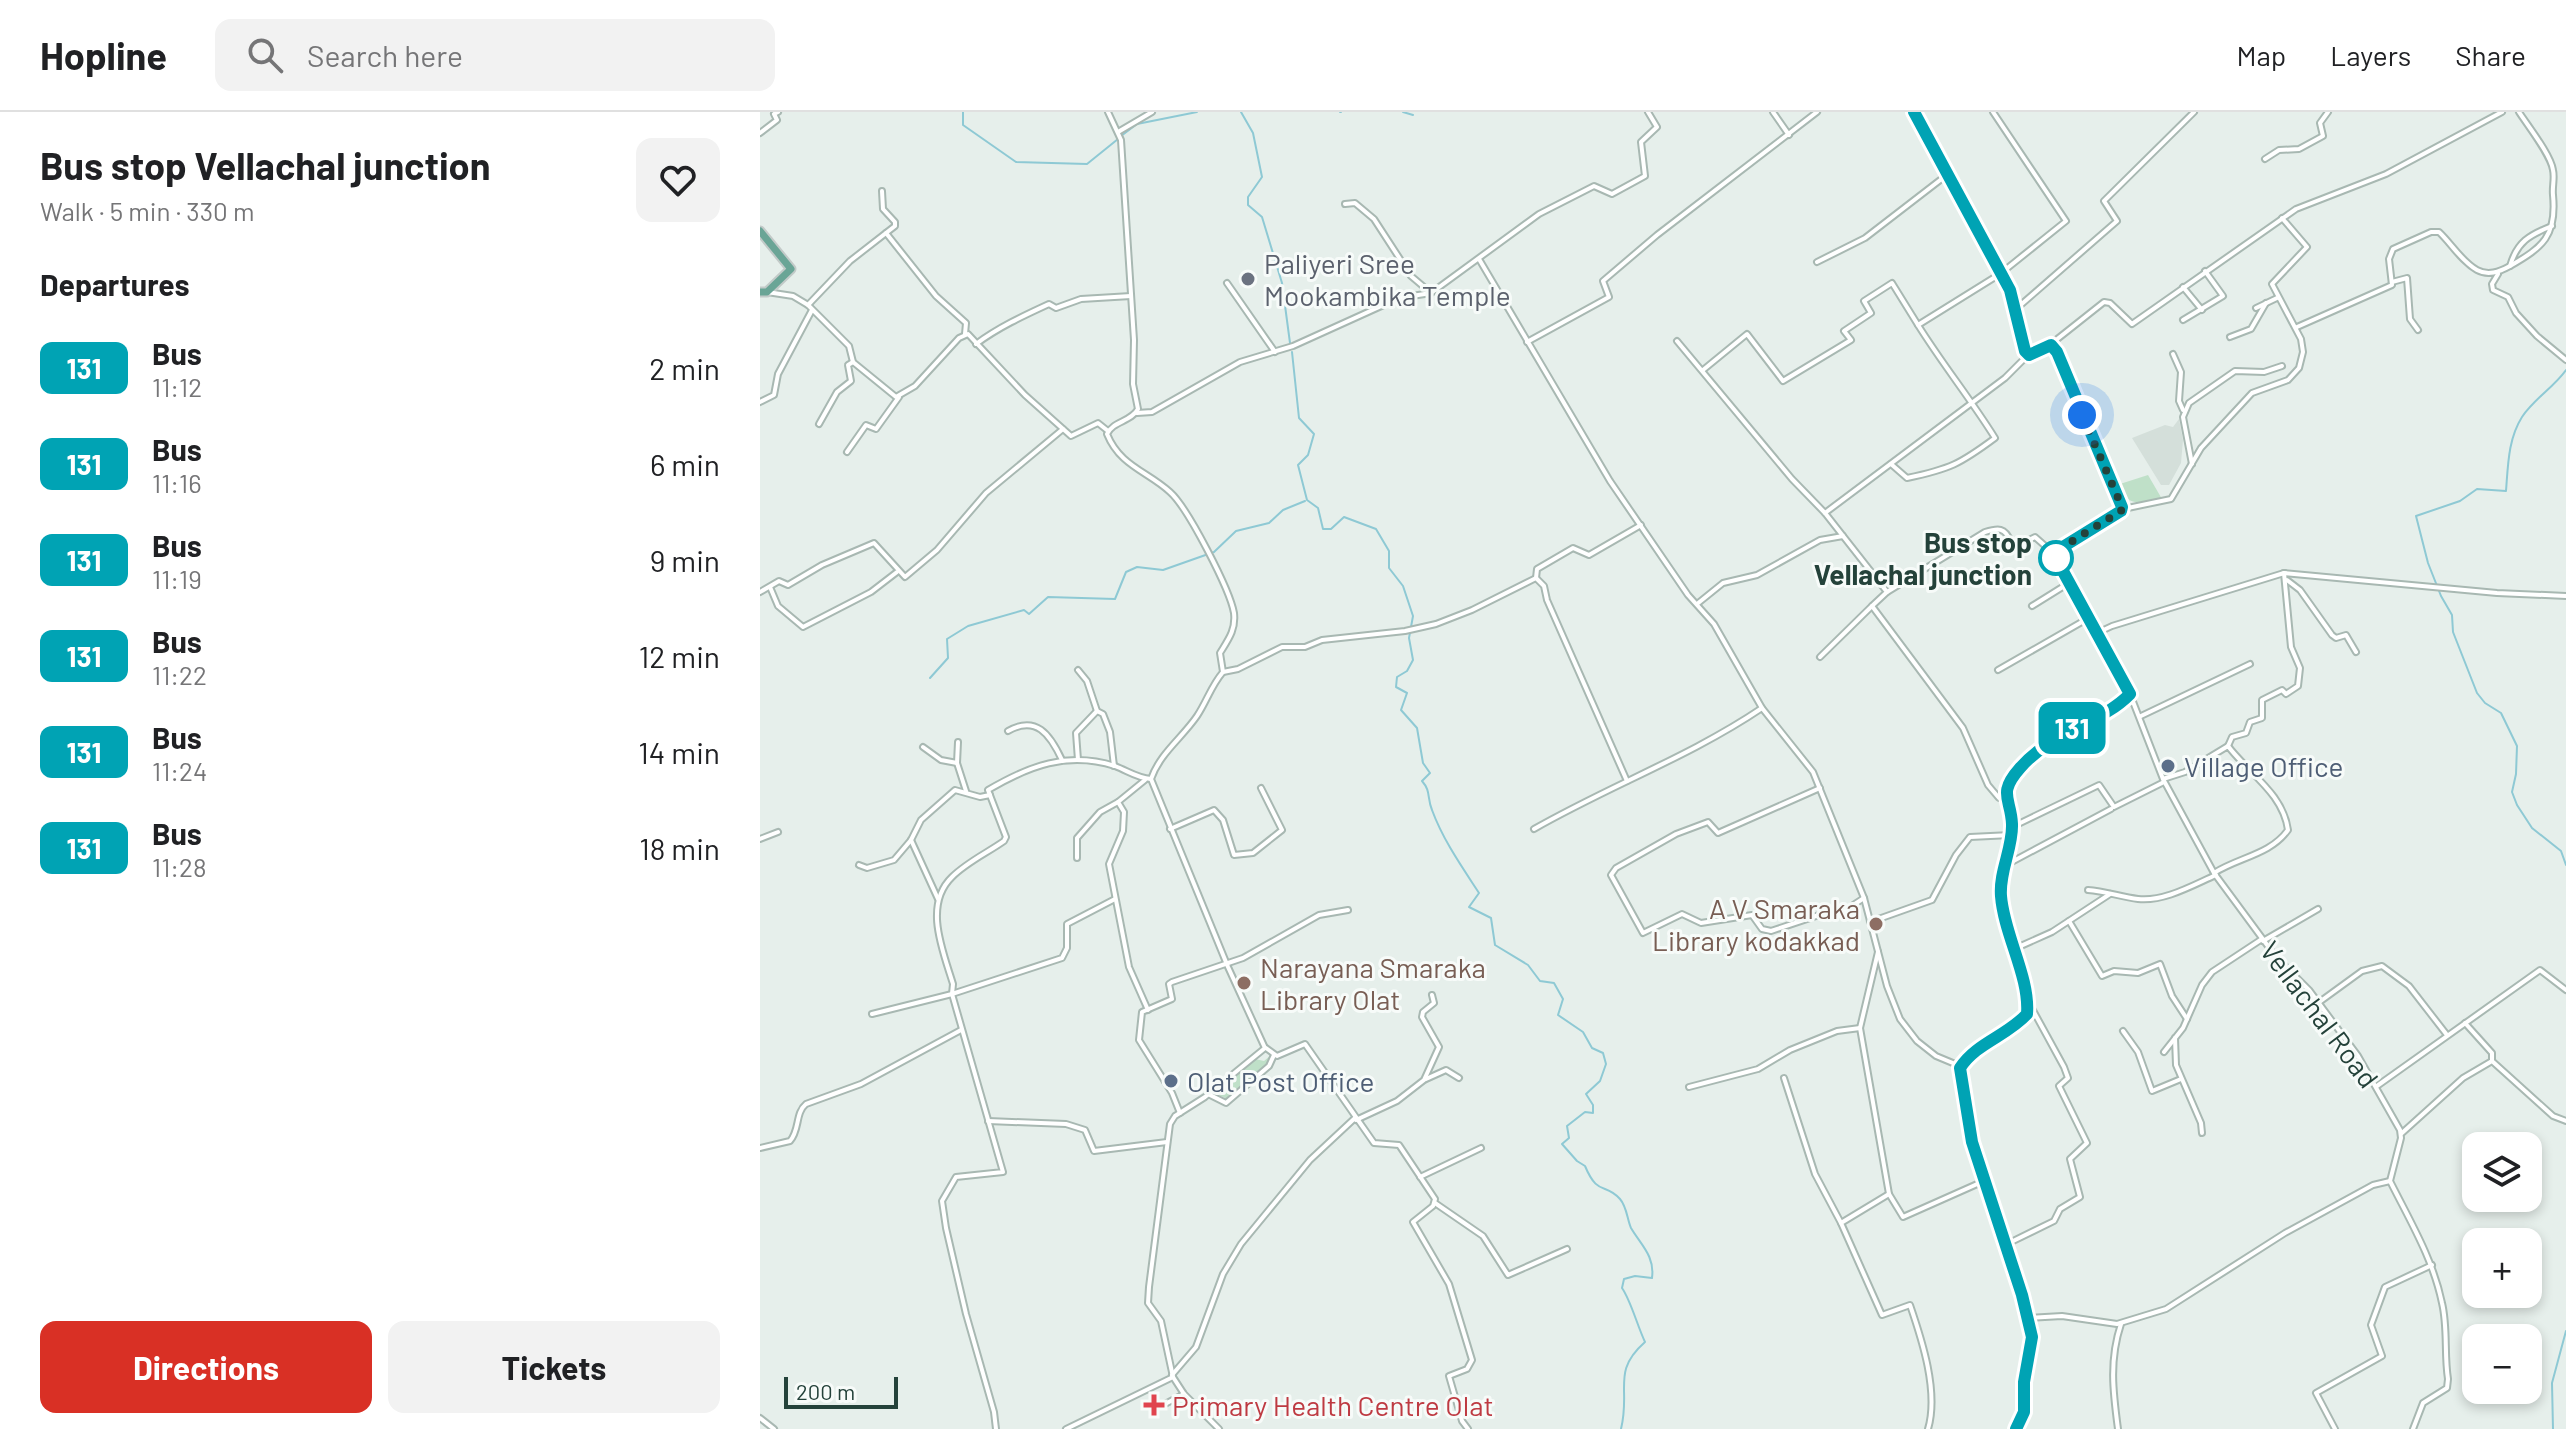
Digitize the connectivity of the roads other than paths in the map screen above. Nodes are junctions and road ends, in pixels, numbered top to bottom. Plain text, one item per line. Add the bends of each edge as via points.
1 (778, 112) edge
2 (1108, 112) edge
3 (1152, 112) edge
4 (1648, 112) edge
5 (1773, 112) edge
6 (1817, 112) edge
7 (1914, 112) edge
8 (1993, 112) edge
9 (2194, 112) edge
10 (2328, 112) edge
11 (2502, 112) edge
12 (2519, 112) edge
13 (1118, 132) junction
14 (760, 133) edge
15 (1789, 135) junction
16 (2265, 159) dead end
17 (1948, 174) junction
18 (882, 191) dead end
19 (1345, 204) dead end
20 (2282, 218) junction
21 (2552, 226) junction
22 (760, 231) edge
23 (886, 233) junction
24 (1479, 259) junction
25 (1817, 262) dead end
26 (2510, 266) junction
27 (2205, 271) junction
28 (2000, 274) junction
29 (2498, 274) junction
30 (2392, 282) junction
31 (1227, 283) dead end
32 (2183, 287) junction
33 (764, 292) edge
34 (1431, 293) junction
35 (1131, 296) junction
36 (2277, 298) junction
37 (2266, 303) junction
38 (808, 305) junction
39 (2256, 308) dead end
40 (812, 310) junction
41 (2015, 310) junction
42 (2202, 310) junction
43 (2183, 320) dead end
44 (1918, 325) junction
45 (2297, 327) junction
46 (2418, 330) dead end
47 (965, 334) junction
48 (2230, 337) dead end
49 (1677, 341) dead end
50 (1527, 342) junction
51 (976, 344) junction
52 (2051, 345) junction
53 (1275, 352) junction
54 (2173, 354) dead end
55 (2028, 355) junction
56 (2564, 358) edge
57 (853, 362) junction
58 (2282, 366) dead end
59 (1703, 370) junction
60 (899, 397) junction
61 (1972, 401) junction
62 (760, 402) edge
63 (2183, 410) junction
64 (1137, 413) junction
65 (819, 424) dead end
66 (1063, 429) junction
67 (1108, 431) junction
68 (847, 452) dead end
69 (1891, 464) junction
70 (2192, 464) junction
71 (2121, 511) junction
72 (1825, 513) junction
73 (1641, 525) junction
74 (1843, 536) junction
75 (2053, 553) junction
76 (897, 572) junction
77 (2284, 573) junction
78 (1536, 578) junction
79 (2287, 580) junction
80 (2069, 583) junction
81 (770, 587) junction
82 (760, 592) edge
83 (1887, 592) junction
84 (2566, 596) edge
85 (1697, 604) junction
86 (1872, 606) junction
87 (2032, 606) dead end
88 (2089, 617) junction
89 (2097, 633) junction
90 (2356, 652) dead end
91 (1820, 657) dead end
92 (2250, 664) dead end
93 (1078, 670) dead end
94 (1998, 670) dead end
95 (1223, 672) junction
96 (2130, 694) junction
97 (1762, 708) junction
98 (1097, 711) junction
99 (2141, 716) junction
100 (1008, 731) dead end
101 (958, 742) dead end
102 (2228, 746) junction
103 (923, 747) dead end
104 (1062, 760) junction
105 (1078, 760) junction
106 (957, 763) junction
107 (1114, 766) junction
108 (1149, 778) junction
109 (2164, 780) junction
110 (1627, 781) junction
111 (1261, 788) dead end
112 (1820, 788) junction
113 (966, 791) junction
114 (990, 795) junction
115 (2005, 798) junction
116 (1118, 802) junction
117 (2114, 807) junction
118 (1170, 829) junction
119 (1534, 829) dead end
120 (2011, 831) junction
121 (778, 832) dead end
122 (760, 839) edge
123 (911, 840) junction
124 (1077, 858) dead end
125 (859, 865) dead end
126 (2003, 867) junction
127 (2215, 874) junction
128 (2088, 890) dead end
129 (2112, 893) junction
130 (1864, 898) junction
131 (938, 899) junction
132 (1115, 899) junction
133 (2318, 909) dead end
134 (1348, 910) dead end
135 (2069, 921) junction
136 (1870, 923) junction
137 (2263, 940) junction
138 (2012, 949) junction
139 (1878, 952) junction
140 (1226, 962) junction
141 (2566, 990) edge
142 (952, 994) junction
143 (1432, 995) dead end
144 (2028, 1001) junction
145 (2318, 1003) junction
146 (1148, 1010) junction
147 (872, 1014) dead end
148 (2187, 1019) junction
149 (2465, 1023) junction
150 (1860, 1028) junction
151 (961, 1030) junction
152 (2123, 1031) dead end
153 (2447, 1035) junction
154 (2175, 1038) junction
155 (1265, 1048) junction
156 (2164, 1052) dead end
157 (1274, 1055) junction
158 (2492, 1061) junction
159 (1960, 1066) junction
160 (1459, 1078) dead end
161 (1784, 1078) dead end
162 (2181, 1079) junction
163 (1424, 1080) junction
164 (2377, 1086) junction
165 (1689, 1087) dead end
166 (1208, 1094) junction
167 (1180, 1113) junction
168 (1355, 1119) junction
169 (988, 1121) junction
170 (2566, 1121) edge
171 (2202, 1133) dead end
172 (2402, 1133) junction
173 (1167, 1142) junction
174 (760, 1148) edge
175 (1481, 1148) dead end
176 (1420, 1177) junction
177 (1984, 1181) junction
178 (2390, 1181) junction
179 (1889, 1194) junction
180 (1435, 1203) junction
181 (1841, 1223) junction
182 (2005, 1245) junction
183 (1567, 1249) dead end
184 (2432, 1265) junction
185 (2029, 1318) junction
186 (2121, 1324) junction
187 (1172, 1376) junction
188 (1184, 1394) junction
189 (1165, 1404) dead end
190 (760, 1418) edge
191 (774, 1429) edge
192 (996, 1429) edge
193 (1066, 1429) edge
194 (1219, 1429) edge
195 (1468, 1429) edge
196 (1928, 1429) edge
197 (2016, 1429) edge
198 (2118, 1429) edge
199 (2335, 1429) edge
200 (2413, 1429) edge

1 - 14 street via 777,120
2 - 13 street
3 - 13 street
4 - 24 street via 1657,127 1641,142 1645,176 1612,194 1594,186 1539,214
5 - 15 street
6 - 15 street
7 - 17 main road
8 - 28 street via 2066,221
9 - 41 street via 2104,201 2117,221
10 - 16 street via 2320,120 2323,136
11 - 20 street via 2386,174
12 - 21 street via 2553,168
13 - 35 street
15 - 50 street via 1603,281 1609,297
17 - 25 street via 1865,238
17 - 28 main road
18 - 23 street via 883,209 895,222
19 - 34 street via 1355,203 1374,219 1411,276
20 - 27 street
20 - 36 street via 2307,247 2272,284
21 - 26 street via 2543,245
21 - 26 street via 2525,239
22 - 33 main road via 791,269
23 - 38 street
23 - 47 street via 936,296 966,323
24 - 34 street
24 - 50 street
26 - 29 street
27 - 32 street
27 - 42 street via 2223,296
28 - 41 main road
28 - 44 street
29 - 30 street via 2478,272 2439,232 2431,232 2393,249
29 - 56 street via 2493,290 2508,297 2537,336
30 - 45 street
30 - 46 street via 2407,278 2410,319
31 - 53 street
32 - 42 street
32 - 52 street via 2132,324 2104,302
33 - 38 street via 793,296
34 - 53 street via 1399,298
35 - 51 street via 1081,299 1056,308 1049,304 1005,323
35 - 64 street
36 - 37 street
36 - 45 street
37 - 39 street
37 - 48 street via 2251,329
38 - 40 street
40 - 57 street via 849,346
40 - 62 street via 778,374 774,395
41 - 55 main road
42 - 43 street
44 - 59 street via 1892,283 1864,301 1871,313 1844,331 1851,340 1783,381 1747,334
44 - 61 street
45 - 70 street via 2303,352 2299,368 2288,380 2252,393
47 - 51 street
47 - 60 street
49 - 59 street
50 - 73 street
51 - 66 street
52 - 55 main road
52 - 71 main road
53 - 64 street via 1240,362 1152,412
54 - 63 street via 2181,372
55 - 61 street
57 - 60 street
57 - 65 street via 848,365 851,381 837,392
58 - 63 street via 2264,372 2235,371
59 - 72 street
60 - 68 street via 876,429 866,425
61 - 69 street
61 - 69 street via 1995,438 1956,466 1928,474 1907,478
63 - 70 street
64 - 67 street
66 - 67 street via 1071,436 1098,423
66 - 76 street via 986,493 925,562 905,577
67 - 95 street via 1130,467 1176,497 1209,554 1234,613 1230,640 1220,653
69 - 72 street
70 - 71 street via 2171,499
71 - 75 main road
72 - 74 street
73 - 78 street via 1589,555 1573,548 1561,554 1537,569
73 - 85 street
74 - 83 street
74 - 85 street via 1820,540 1757,575 1723,583
75 - 80 main road
75 - 83 street via 2035,537 2015,543 1999,528
76 - 81 street via 874,543 788,585 779,581
76 - 81 street via 871,592 803,627 778,606
77 - 79 street
77 - 84 street
77 - 89 street
78 - 95 street via 1459,616 1411,630 1282,647
78 - 110 street via 1544,586
79 - 90 street via 2332,635 2346,635
79 - 102 street via 2298,686 2262,700 2262,718 2250,722 2246,733 2232,737
80 - 87 street
80 - 88 main road
81 - 82 street
83 - 86 street
85 - 97 street
86 - 91 street
86 - 115 street via 1963,728 1988,785
88 - 89 main road
88 - 94 street
89 - 96 main road
92 - 99 street
93 - 98 street
95 - 108 street
96 - 99 street, Vellachal Road
96 - 115 main road via 2047,743 2012,778
97 - 110 street
97 - 112 street
98 - 105 street via 1076,733
98 - 107 street via 1110,732
99 - 109 street, Vellachal Road
100 - 104 street via 1031,724 1053,740
101 - 106 street
102 - 109 street
102 - 127 street via 2280,806 2288,830 2263,852
103 - 106 street via 941,760
104 - 105 street
104 - 114 street via 1038,764 988,790
105 - 107 street
106 - 113 street
107 - 108 street
108 - 116 street
108 - 118 street
109 - 117 street
109 - 127 street, Vellachal Road
110 - 119 street
111 - 118 street via 1282,830 1253,853 1234,855 1223,820 1214,810
112 - 130 street
112 - 130 street via 1718,833 1708,822 1688,828 1611,875 1643,933 1682,914 1701,923 1752,915 1762,929 1771,931 1831,911 1841,913
113 - 114 street
113 - 123 street via 955,790 921,820
114 - 131 street via 1006,837 951,878
115 - 120 main road
116 - 124 street via 1100,812 1077,838
116 - 132 street via 1124,812 1123,831 1109,864
117 - 120 street via 2099,785
117 - 126 street
118 - 140 street
120 - 126 main road
120 - 136 street via 1970,837 1932,900
121 - 122 street
123 - 125 street via 884,865
123 - 131 street
126 - 138 main road via 2001,902
127 - 129 street via 2152,898
127 - 137 street, Vellachal Road
128 - 129 street
129 - 135 street
130 - 136 street
131 - 142 street
132 - 142 street via 1067,924 1062,958
132 - 146 street via 1129,967
133 - 137 street
134 - 140 street via 1319,915 1243,958
135 - 138 street
135 - 148 street via 2102,976 2138,973 2160,964
136 - 139 street
137 - 145 street, Vellachal Road
137 - 148 street via 2212,972
138 - 144 main road
139 - 150 street
139 - 159 street via 1900,1019 1936,1056
140 - 146 street via 1172,982 1172,999
140 - 155 street
141 - 149 street via 2540,970
142 - 147 street
142 - 151 street
143 - 163 street via 1434,1003 1422,1017 1439,1047
144 - 159 main road via 2027,1014 2018,1024
144 - 182 street via 2064,1067 2068,1078 2059,1086 2087,1143 2070,1159 2080,1197 2060,1209 2054,1221
145 - 153 street via 2354,975 2382,966 2409,986
145 - 164 street, Vellachal Road
146 - 167 street via 1142,1012 1139,1040
148 - 154 street
149 - 153 street
149 - 158 street via 2492,1053
150 - 165 street via 1837,1031 1758,1069
150 - 179 street
151 - 169 street
151 - 174 street via 861,1084 806,1104 790,1141
152 - 162 street via 2138,1052 2152,1091
153 - 164 street
154 - 156 street
154 - 162 street
155 - 157 street
155 - 166 street
157 - 166 street via 1269,1066 1226,1103
157 - 168 street via 1305,1044
158 - 170 street via 2553,1116
158 - 172 street via 2463,1078
159 - 177 main road via 1964,1106
160 - 163 street via 1446,1070
161 - 181 street via 1815,1174
162 - 171 street
163 - 168 street via 1397,1101
164 - 172 street, Vellachal Road
166 - 167 street
167 - 173 street via 1170,1124
168 - 176 street via 1376,1145 1399,1145
168 - 187 street via 1310,1160 1241,1244 1223,1274 1196,1347
169 - 173 street via 1066,1124 1085,1130 1094,1151
169 - 192 street via 1003,1172 956,1177 942,1201 951,1257
172 - 178 street
173 - 187 street via 1148,1303 1161,1321
175 - 176 street
176 - 180 street
177 - 179 street via 1903,1217
177 - 182 main road
178 - 184 street
178 - 186 street via 2285,1233 2178,1303
179 - 181 street
180 - 183 street via 1483,1236 1508,1275
180 - 195 street via 1413,1222 1449,1284 1472,1360 1467,1369 1449,1376
181 - 196 street via 1882,1315 1910,1305 1925,1347
182 - 185 main road
184 - 199 street via 2385,1287 2371,1325 2382,1356 2316,1393
184 - 200 street via 2443,1305 2448,1385 2423,1403
185 - 186 street via 2062,1316
185 - 197 main road via 2032,1337 2024,1412
186 - 198 street via 2111,1378
187 - 188 street
187 - 193 street
188 - 189 street
188 - 194 street
190 - 191 street

